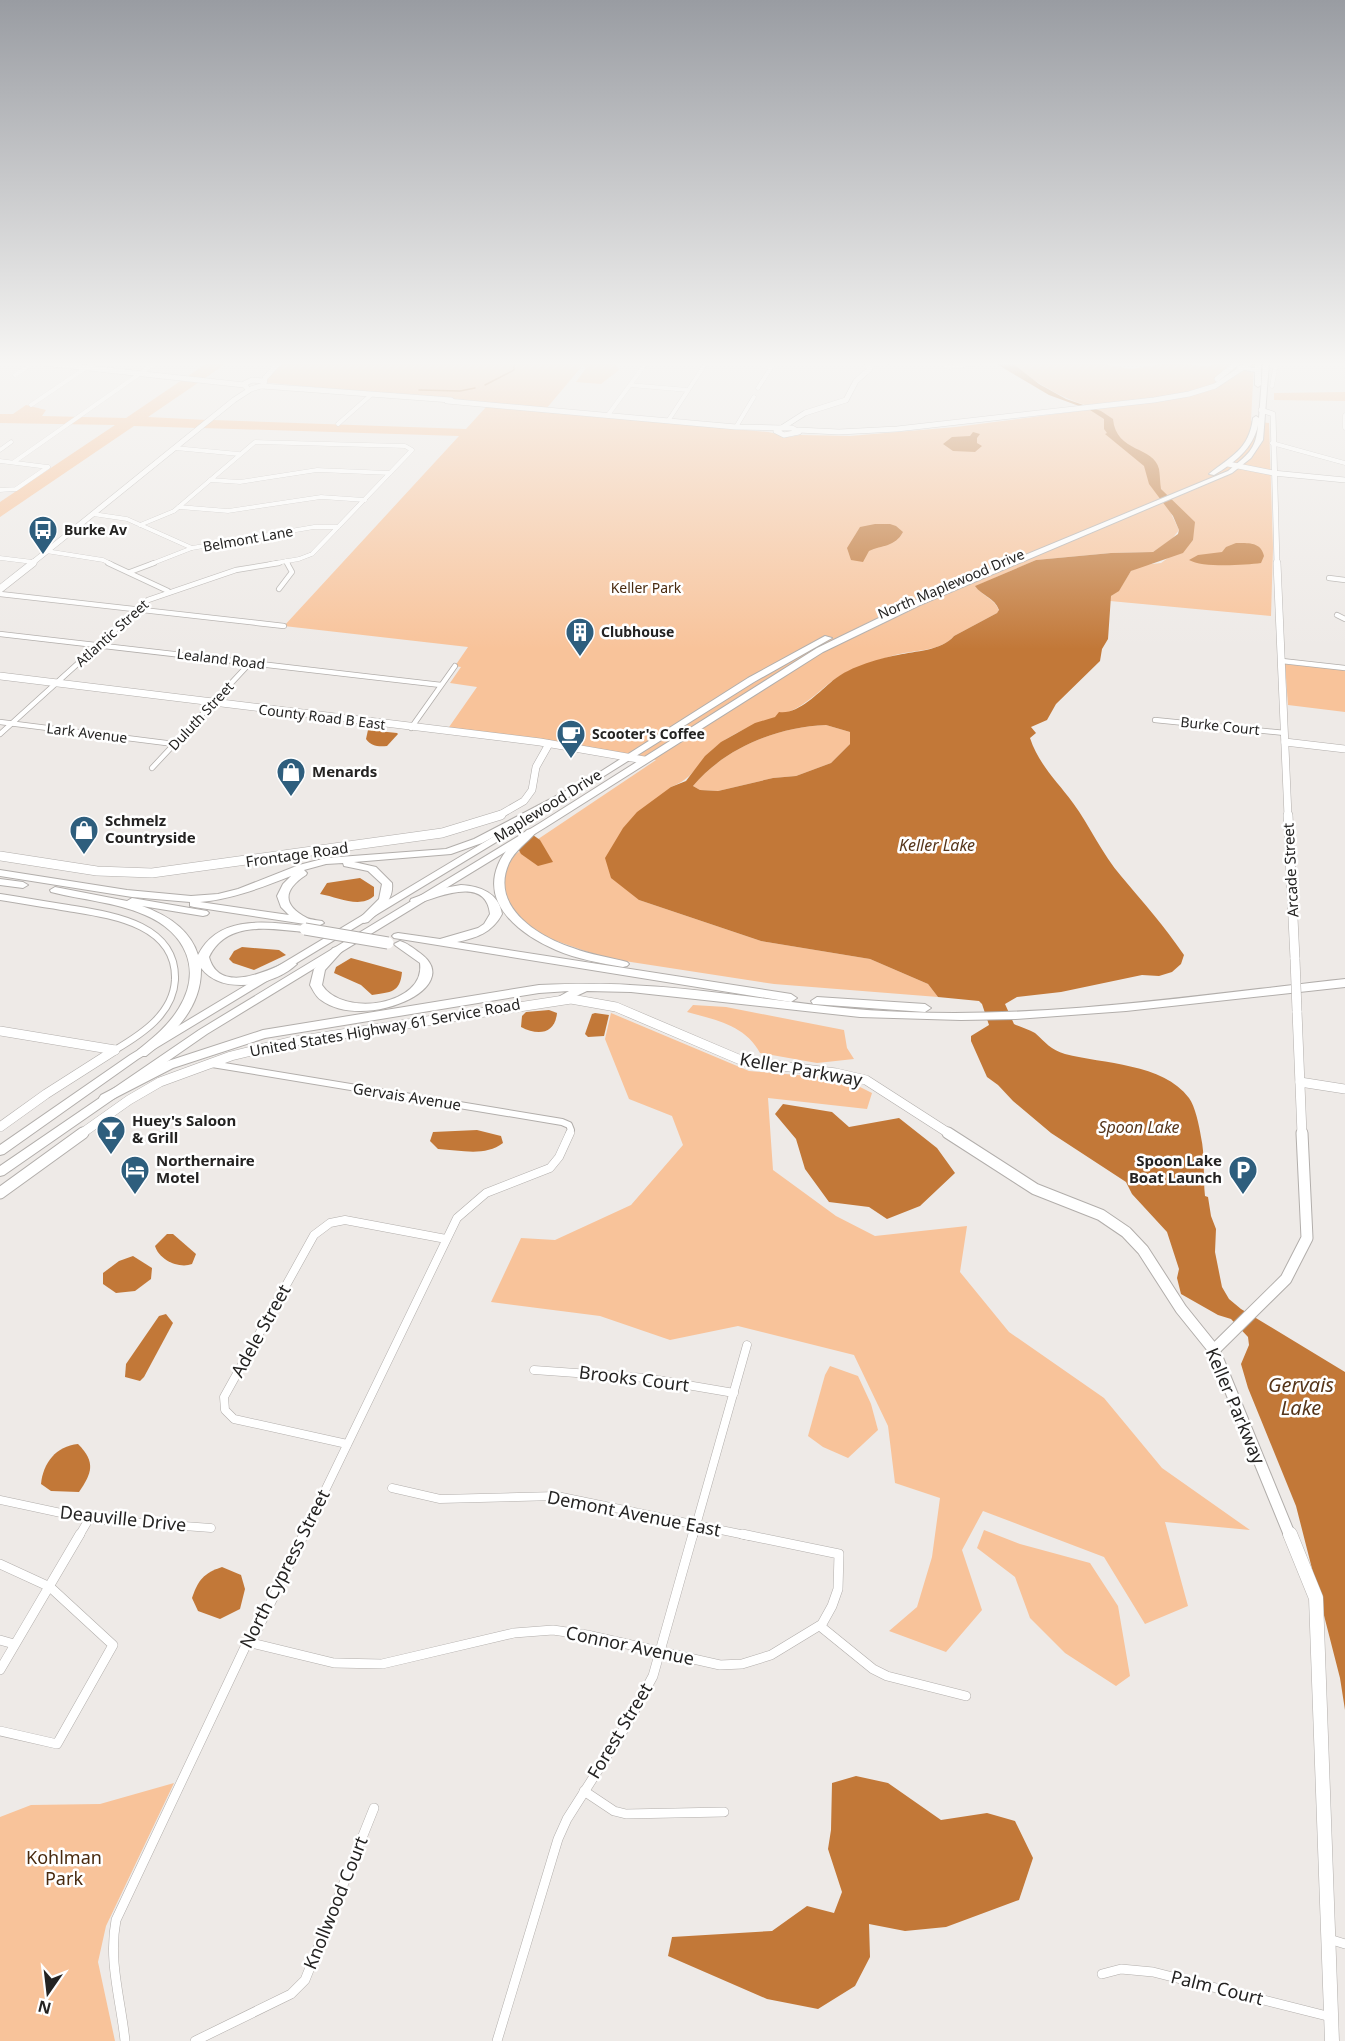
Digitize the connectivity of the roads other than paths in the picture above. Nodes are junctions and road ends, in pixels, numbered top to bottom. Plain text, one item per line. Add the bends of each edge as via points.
1 (19, 458) edge
2 (162, 458) edge
3 (234, 458) edge
4 (404, 458) edge
5 (1234, 458) edge
6 (1247, 458) edge
7 (1273, 458) edge
8 (1328, 458) edge
9 (0, 461) edge
10 (14, 462) junction
11 (1345, 463) edge
12 (1228, 464) junction
13 (1238, 466) junction
14 (390, 473) junction
15 (1273, 473) junction
16 (210, 480) junction
17 (1345, 480) edge
18 (0, 490) edge
19 (1178, 492) junction
20 (365, 500) junction
21 (1151, 504) junction
22 (179, 507) junction
23 (93, 514) junction
24 (140, 525) junction
25 (338, 528) junction
26 (192, 548) junction
27 (46, 551) junction
28 (0, 558) edge
29 (286, 561) junction
30 (33, 562) junction
31 (130, 572) junction
32 (1329, 578) dead end
33 (1345, 580) edge
34 (0, 589) edge
35 (279, 589) dead end
36 (169, 591) junction
37 (0, 594) edge
38 (137, 609) junction
39 (1337, 615) dead end
40 (1345, 619) edge
41 (284, 626) dead end
42 (0, 634) edge
43 (99, 645) junction
44 (1282, 661) junction
45 (250, 663) junction
46 (455, 666) dead end
47 (1345, 668) edge
48 (0, 676) edge
49 (57, 683) junction
50 (441, 685) junction
51 (214, 703) junction
52 (1155, 720) dead end
53 (0, 722) edge
54 (12, 723) junction
55 (411, 728) junction
56 (0, 734) edge
57 (1285, 738) junction
58 (174, 744) junction
59 (549, 744) junction
60 (1345, 749) edge
61 (629, 756) junction
62 (644, 760) junction
63 (152, 768) dead end
64 (582, 785) junction
65 (531, 832) junction
66 (0, 856) edge
67 (0, 873) edge
68 (0, 881) edge
69 (51, 889) junction
70 (125, 893) junction
71 (0, 897) edge
72 (415, 901) junction
73 (364, 920) junction
74 (311, 925) junction
75 (420, 940) junction
76 (395, 941) junction
77 (337, 950) junction
78 (291, 964) junction
79 (1345, 975) edge
80 (1345, 983) edge
81 (601, 986) junction
82 (777, 997) junction
83 (559, 1000) junction
84 (825, 1010) junction
85 (629, 1011) joint
86 (1025, 1011) junction
87 (968, 1012) junction
88 (0, 1031) edge
89 (116, 1050) junction
90 (142, 1053) junction
91 (210, 1064) junction
92 (1300, 1082) junction
93 (1345, 1089) edge
94 (105, 1098) junction
95 (0, 1127) edge
96 (0, 1151) edge
97 (559, 1157) joint
98 (0, 1172) edge
99 (0, 1193) edge
100 (446, 1239) junction
101 (747, 1345) dead end
102 (1214, 1350) junction
103 (534, 1370) dead end
104 (734, 1393) junction
105 (347, 1444) junction
106 (392, 1488) dead end
107 (0, 1500) edge
108 (89, 1519) junction
109 (696, 1525) junction
110 (211, 1528) dead end
111 (839, 1554) joint
112 (0, 1564) edge
113 (50, 1587) junction
114 (820, 1626) junction
115 (0, 1640) edge
116 (251, 1643) junction
117 (14, 1644) junction
118 (661, 1652) junction
119 (0, 1670) edge
120 (966, 1696) dead end
121 (0, 1731) edge
122 (584, 1791) junction
123 (374, 1808) dead end
124 (724, 1812) dead end
125 (1329, 1938) junction
126 (1345, 1944) edge
127 (1102, 1974) dead end
128 (1331, 2017) junction
129 (125, 2041) edge
130 (195, 2041) edge
131 (497, 2041) edge
132 (1332, 2041) edge

1 - 10 street
2 - 23 street
3 - 16 street
4 - 14 street
5 - 12 main road, North Maplewood Drive
6 - 13 main road, North Maplewood Drive
7 - 15 street, Arcade Street
8 - 11 street
9 - 10 street
10 - 18 street via 48,467 11,491
12 - 13 street
12 - 19 main road, North Maplewood Drive
13 - 15 street
13 - 19 main road, North Maplewood Drive via 1215,480
14 - 16 street via 317,470 240,482
14 - 20 street
15 - 17 street
15 - 44 street, Arcade Street
16 - 22 street
19 - 21 main road, North Maplewood Drive
20 - 22 street via 321,497 228,511
20 - 25 street
21 - 61 main road, North Maplewood Drive via 825,639
21 - 62 main road, North Maplewood Drive via 864,627 783,672
22 - 24 street
23 - 24 street, Belmont Lane
23 - 27 street
24 - 26 street, Belmont Lane
25 - 26 street, Belmont Lane via 314,527
25 - 29 street, Atlantic Street via 314,552
26 - 31 street
27 - 30 street
27 - 31 street via 95,558
28 - 30 street
29 - 35 street via 292,572
29 - 36 street, Atlantic Street via 236,570
30 - 34 street
31 - 36 street
32 - 33 street
36 - 38 street, Atlantic Street
37 - 38 street
38 - 41 street
38 - 43 street, Atlantic Street
39 - 40 street
42 - 43 street, Lealand Road
43 - 45 street, Lealand Road
43 - 49 street, Atlantic Street
44 - 47 street
44 - 57 street, Arcade Street
45 - 50 street, Lealand Road
45 - 51 street, Duluth Street
46 - 50 street
48 - 49 street, County Road B East
49 - 51 street, County Road B East
49 - 54 street, Atlantic Street
50 - 55 street
51 - 55 street, County Road B East
51 - 58 street, Duluth Street
52 - 57 street, Burke Court
53 - 54 street, Lark Avenue
54 - 56 street, Atlantic Street
54 - 58 street, Lark Avenue
55 - 59 street, County Road B East
57 - 60 street
57 - 92 street, Arcade Street, bridge
58 - 63 street, Duluth Street
59 - 61 street, County Road B East
59 - 66 street, Frontage Road via 524,801 495,818 442,833 152,873 88,870
61 - 62 street, County Road B East
61 - 64 main road, Maplewood Drive
62 - 65 main road, North Maplewood Drive
64 - 70 highway via 478,841 447,852 326,861 218,897
64 - 73 main road, Maplewood Drive
65 - 72 main road, North Maplewood Drive
65 - 82 highway via 508,854 497,879 507,909 530,932 582,956
67 - 70 highway
68 - 69 highway
69 - 74 highway
69 - 90 highway via 151,913 172,925 191,949 196,975 191,998 169,1030
70 - 74 highway
71 - 89 street via 115,916 149,930 166,947 175,973 171,998 155,1021
72 - 75 highway via 444,890 468,889 486,896 496,909 491,923 474,934
72 - 77 main road, North Maplewood Drive
73 - 74 highway via 385,899 387,883 372,869 339,864 303,873 283,891 288,911
73 - 78 main road, Maplewood Drive
74 - 76 highway, bridge
74 - 78 highway via 237,929 214,940 204,957 210,972 229,980 263,978
75 - 76 highway
75 - 82 highway
76 - 77 highway via 425,962 424,980 408,996 371,1008 339,1006 325,999 316,988 318,968
76 - 84 highway
77 - 94 main road, North Maplewood Drive via 202,1032
78 - 90 main road, Maplewood Drive
79 - 86 highway
80 - 86 highway
81 - 83 highway
81 - 84 highway
81 - 94 highway via 520,991 263,1034 169,1065
82 - 87 highway
83 - 85 street, United States Highway 61 Service Road via 597,1001
83 - 91 street, United States Highway 61 Service Road via 289,1042
84 - 87 highway via 905,1016
85 - 102 street, Keller Parkway via 714,1051 745,1061 866,1080 1035,1189 1114,1223 1143,1250 1180,1309
86 - 87 highway
88 - 89 street
89 - 95 street
90 - 96 main road, Maplewood Drive
91 - 97 street, Gervais Avenue via 562,1122 571,1130
91 - 99 street, United States Highway 61 Service Road via 144,1090
92 - 93 street
92 - 102 street, Arcade Street via 1307,1238 1286,1279
94 - 98 main road, North Maplewood Drive
97 - 100 street, North Cypress Street via 543,1172 476,1200 457,1218
100 - 105 street, North Cypress Street
100 - 105 street, Adele Street via 345,1220 330,1223 314,1235 224,1397 225,1410 234,1419
101 - 104 street, Forest Street
102 - 125 street, Keller Parkway via 1316,1598
103 - 104 street, Brooks Court via 638,1377
104 - 109 street, Forest Street
105 - 116 street, North Cypress Street
106 - 109 street, Demont Avenue East via 440,1499 556,1496
107 - 108 street, Deauville Drive
108 - 110 street, Deauville Drive
108 - 113 street
109 - 111 street, Demont Avenue East
109 - 118 street, Forest Street
111 - 114 street, Connor Avenue via 841,1572 833,1604
112 - 113 street
113 - 117 street
113 - 121 street via 113,1645 57,1744
114 - 118 street, Connor Avenue via 753,1664 720,1665
114 - 120 street via 887,1676
115 - 117 street
116 - 118 street, Connor Avenue via 334,1663 370,1664 410,1659 514,1633 553,1630
116 - 129 street, North Cypress Street via 116,1920 110,1952
117 - 119 street
118 - 122 street, Forest Street via 642,1700
122 - 124 street via 626,1814
122 - 131 street, Forest Street via 558,1839
123 - 130 street, Knollwood Court via 305,1980 291,1994
125 - 126 street
125 - 128 street, Keller Parkway
127 - 128 street, Palm Court via 1121,1969 1153,1972
128 - 132 street, Keller Parkway

